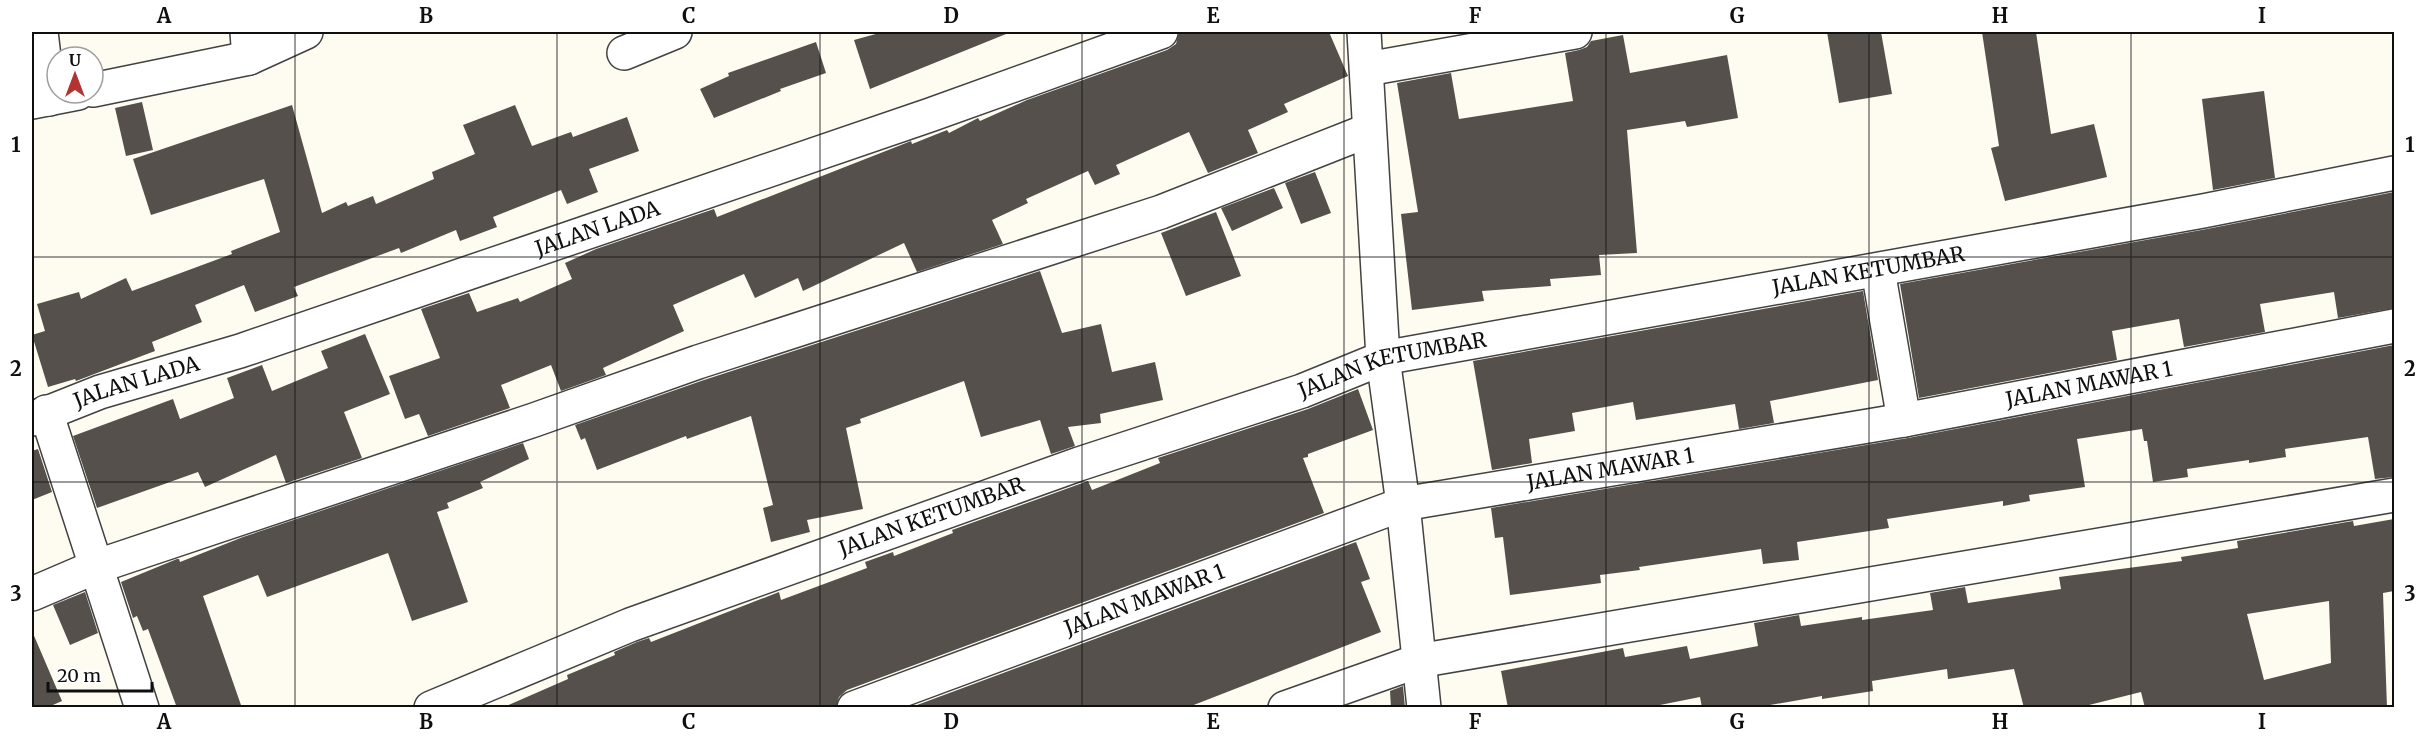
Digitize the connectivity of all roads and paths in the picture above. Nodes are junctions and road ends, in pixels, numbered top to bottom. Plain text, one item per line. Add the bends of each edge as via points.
1 (42, 32) edge
2 (306, 32) edge
3 (675, 32) edge
4 (1161, 32) edge
5 (1364, 32) edge
6 (1575, 32) edge
7 (248, 45) edge
8 (45, 50) edge
9 (624, 52) dead end
10 (1367, 69) junction
11 (105, 87) edge
12 (1369, 130) junction
13 (2394, 173) edge
14 (1878, 270) junction
15 (2394, 326) edge
16 (1383, 358) junction
17 (39, 416) edge
18 (1904, 420) junction
19 (2394, 495) edge
20 (1403, 504) junction
21 (95, 567) junction
22 (32, 594) edge
23 (1418, 661) junction
24 (142, 708) edge
25 (431, 708) edge
26 (854, 708) edge
27 (1285, 708) edge
28 (1424, 708) edge

1 - 8 street
2 - 7 street
3 - 9 street
4 - 17 street, JALAN LADA via 918,119 240,351 100,392
5 - 10 street
6 - 10 street
7 - 11 street
10 - 12 street
12 - 16 street
12 - 21 street via 1161,212 698,362
13 - 14 street, JALAN KETUMBAR
14 - 16 street, JALAN KETUMBAR
14 - 18 street
15 - 18 street, JALAN MAWAR 1
16 - 20 street
16 - 25 street, JALAN KETUMBAR via 1302,391 1079,464 630,626
17 - 21 street
18 - 20 street, JALAN MAWAR 1
19 - 23 street
20 - 23 street
20 - 26 street, JALAN MAWAR 1
21 - 22 street
21 - 24 street
23 - 27 street
23 - 28 street

